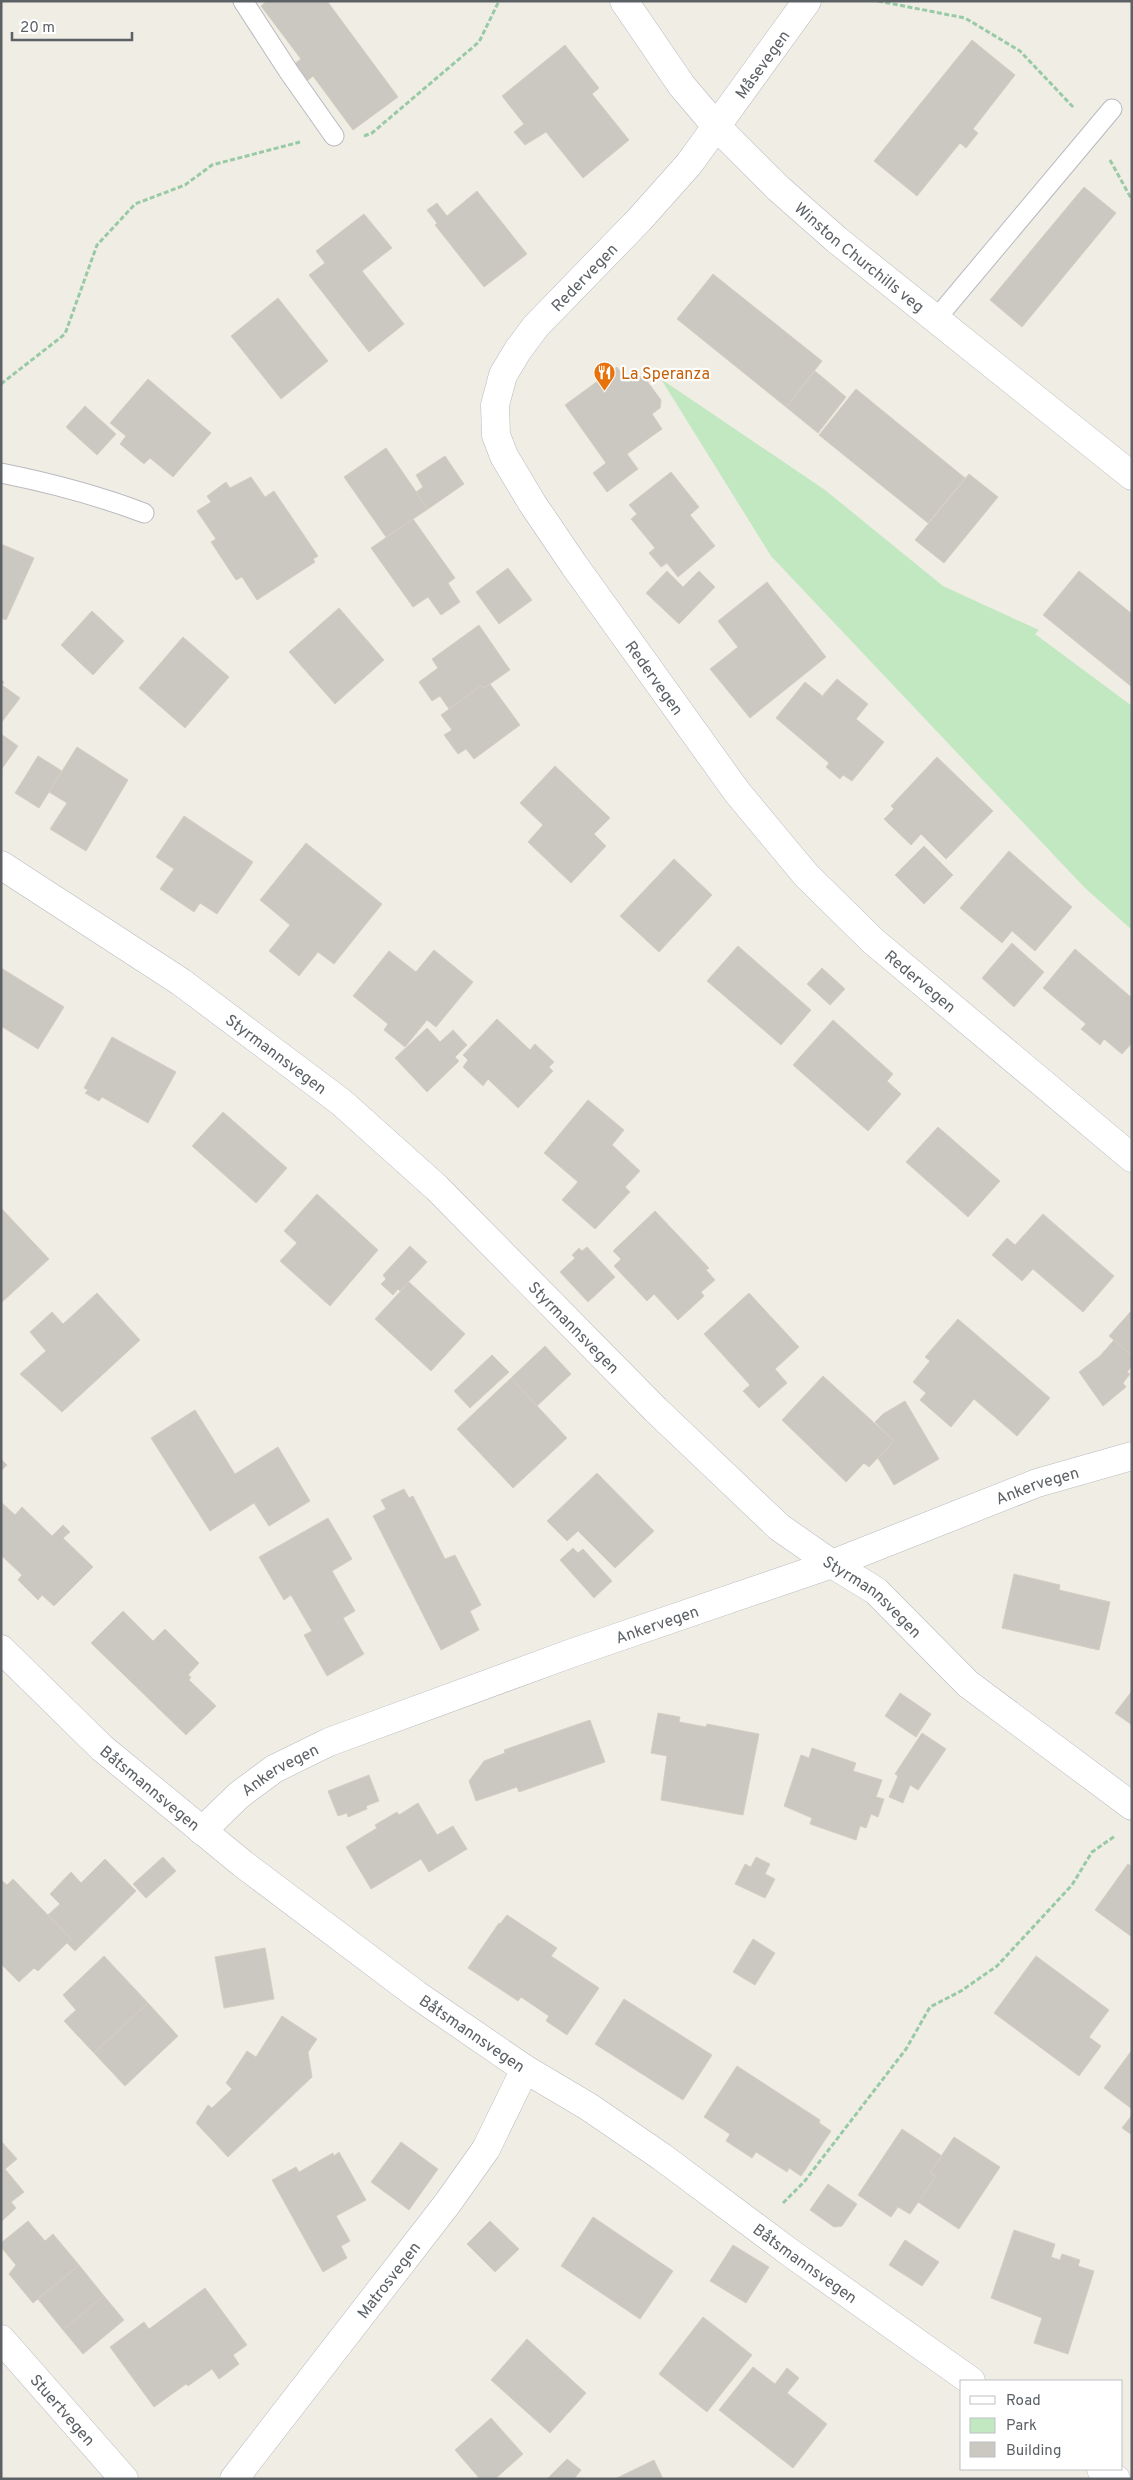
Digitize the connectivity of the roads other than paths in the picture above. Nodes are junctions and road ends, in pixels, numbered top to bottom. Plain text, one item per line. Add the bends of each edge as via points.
1 (244, 1) edge
2 (624, 1) edge
3 (807, 1) edge
4 (1112, 109) dead end
5 (716, 126) junction
6 (334, 136) road end
7 (936, 319) junction
8 (1, 473) edge
9 (1132, 476) edge
10 (144, 513) dead end
11 (1, 865) edge
12 (1132, 1158) edge
13 (1132, 1456) edge
14 (832, 1564) junction
15 (1, 1649) edge
16 (1132, 1806) edge
17 (202, 1831) junction
18 (525, 2069) junction
19 (1, 2339) edge
20 (970, 2380) edge
21 (1102, 2470) edge
22 (124, 2479) edge
23 (234, 2479) edge
24 (1116, 2479) edge

1 - 6 lane
2 - 5 street, Winston Churchills veg via 682,86
3 - 5 street, Måsevegen
4 - 7 lane
5 - 7 street, Winston Churchills veg via 778,188 837,240
5 - 12 street, Redervegen via 689,164 536,326 518,350 503,375 495,405 496,435 504,456 574,564 737,792 806,875 880,947
7 - 9 street, Winston Churchills veg
8 - 10 lane via 65,486
11 - 14 street, Styrmannsvegen via 181,982 341,1102 437,1188 656,1410 779,1527
13 - 14 street, Ankervegen via 1037,1483
14 - 16 street, Styrmannsvegen via 876,1590 968,1684
14 - 17 street, Ankervegen via 572,1653 329,1742 274,1769 239,1795
15 - 17 street, Båtsmannsvegen via 102,1748
17 - 18 street, Båtsmannsvegen via 417,1995
18 - 20 street, Båtsmannsvegen via 589,2107
18 - 23 street, Matrosvegen via 486,2149 447,2204
19 - 22 street, Stuertvegen
21 - 24 street

